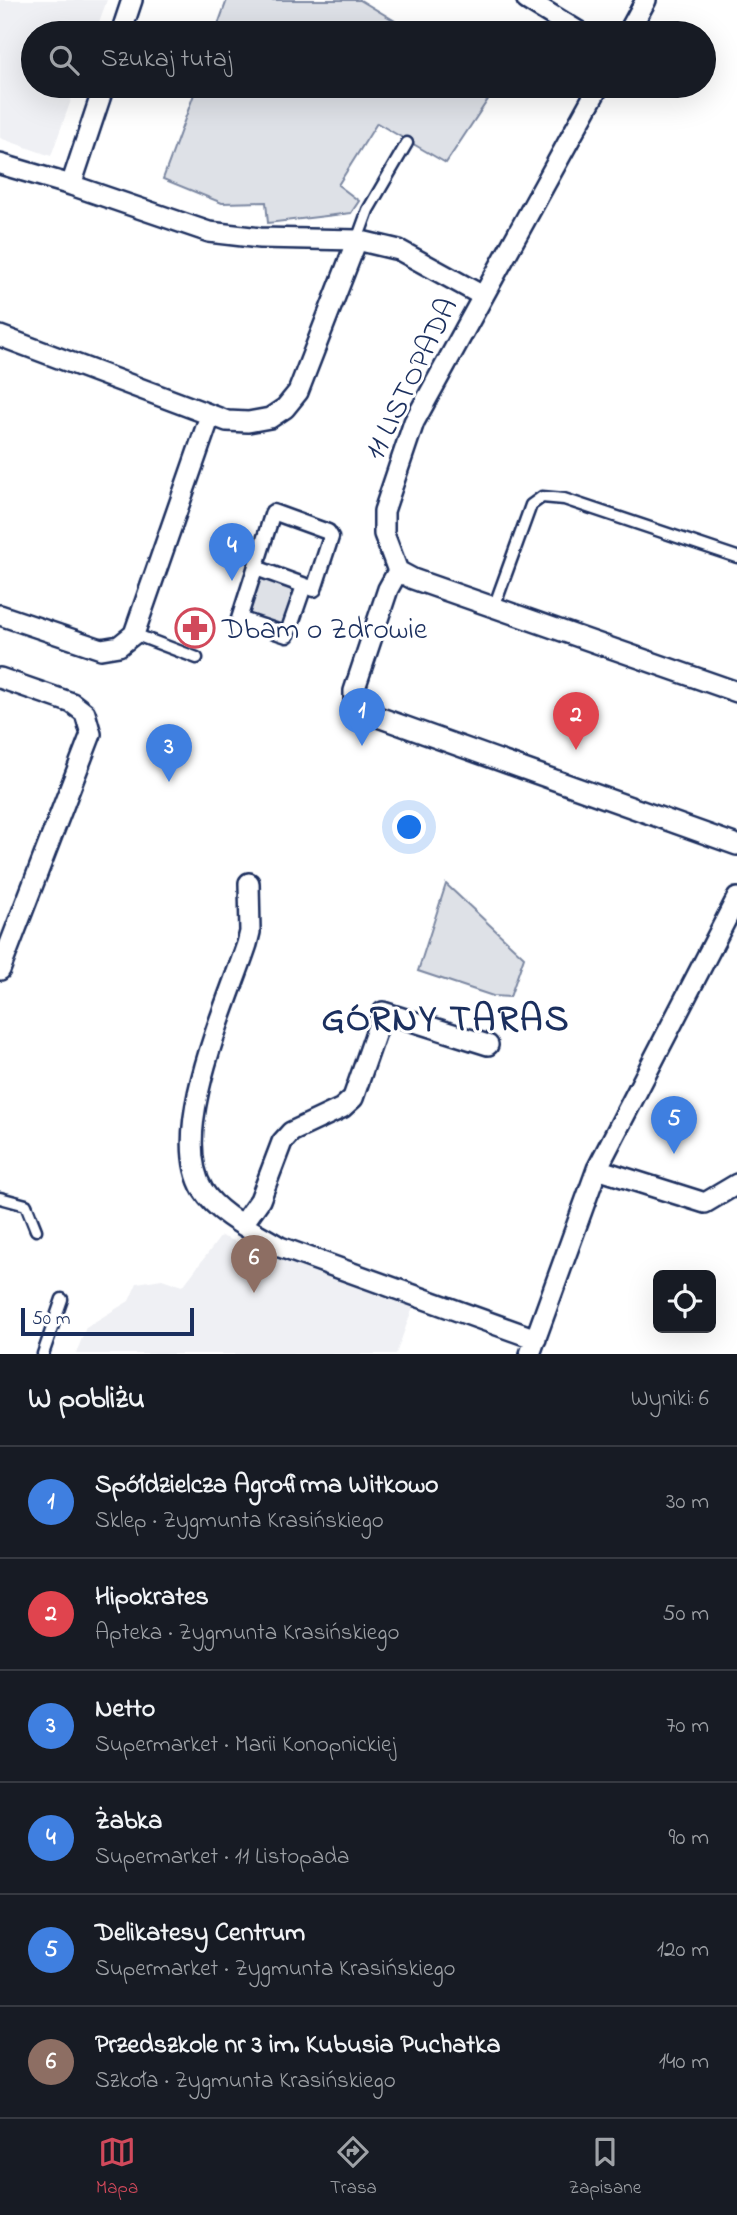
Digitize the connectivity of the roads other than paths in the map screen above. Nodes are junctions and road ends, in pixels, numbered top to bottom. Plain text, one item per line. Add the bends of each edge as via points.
1 (132, 0) edge
2 (527, 0) edge
3 (646, 0) edge
4 (125, 21) edge
5 (561, 21) edge
6 (635, 21) edge
7 (100, 98) edge
8 (592, 98) edge
9 (407, 144) dead end
10 (0, 163) edge
11 (71, 185) junction
12 (357, 240) junction
13 (483, 296) junction
14 (0, 335) edge
15 (210, 416) junction
16 (737, 557) edge
17 (256, 568) junction
18 (398, 571) junction
19 (304, 586) junction
20 (494, 607) junction
21 (0, 615) edge
22 (134, 634) junction
23 (197, 658) dead end
24 (0, 678) edge
25 (737, 692) edge
26 (737, 845) edge
27 (249, 883) dead end
28 (737, 898) edge
29 (0, 970) edge
30 (488, 1045) dead end
31 (597, 1169) junction
32 (737, 1184) edge
33 (0, 1198) edge
34 (243, 1224) junction
35 (36, 1230) dead end
36 (62, 1299) dead end
37 (533, 1347) edge
38 (43, 1354) edge

1 - 4 street
2 - 5 street
3 - 6 street
7 - 11 street
8 - 13 street, 11 LISTOPADA
9 - 12 lane via 368,211
10 - 11 street
11 - 12 street via 209,232
12 - 13 street via 399,250
12 - 15 street via 298,392 285,408 271,418 248,422
13 - 18 street, 11 LISTOPADA via 414,422 390,488 384,534
14 - 15 street
15 - 22 street
16 - 20 lane via 564,499 542,497 531,505
17 - 19 street
17 - 19 street via 239,619 287,635
17 - 19 street via 273,512 328,532 331,537 314,589
18 - 20 street
18 - 26 street via 354,691 354,703 364,712
20 - 25 street
21 - 22 street via 101,649 119,646
22 - 23 lane
24 - 29 street via 72,703 85,713 92,734
27 - 34 street via 250,932 202,1081 191,1133 195,1170 205,1193
28 - 31 street
30 - 34 street via 383,1012 353,1098 291,1132 282,1142 260,1200
31 - 32 street via 705,1203
31 - 37 street
33 - 35 lane via 26,1205
34 - 37 street via 280,1247
36 - 38 lane

